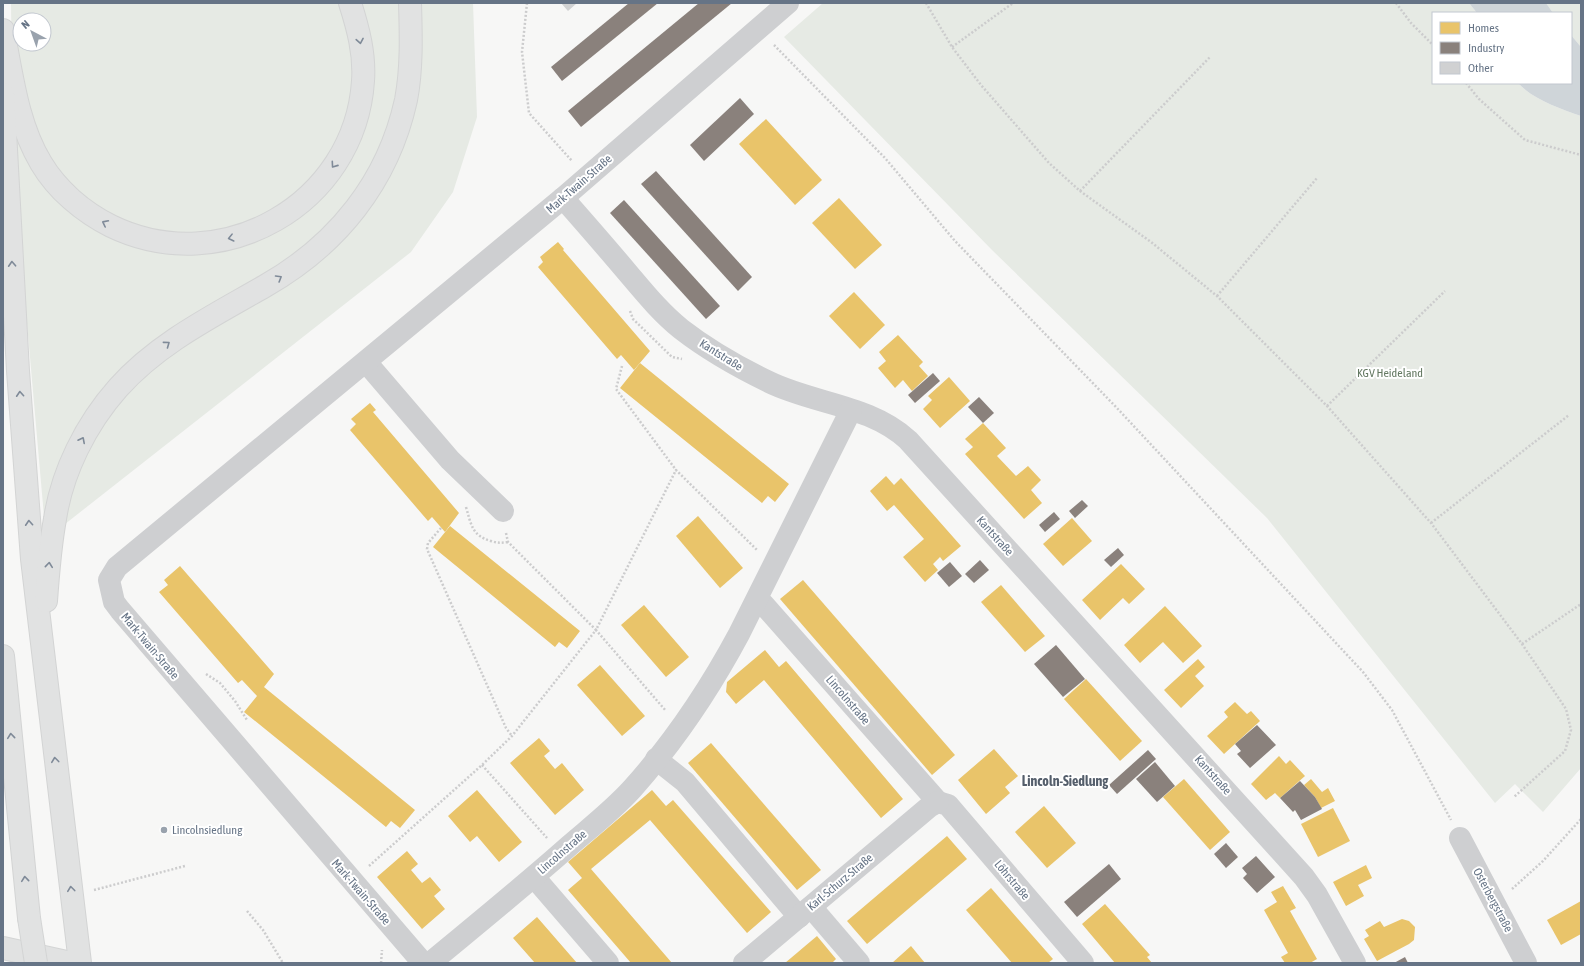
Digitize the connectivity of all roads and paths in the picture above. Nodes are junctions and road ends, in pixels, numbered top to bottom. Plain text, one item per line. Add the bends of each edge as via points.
1 (350, 3) edge
2 (410, 3) edge
3 (527, 3) edge
4 (788, 3) edge
5 (926, 3) edge
6 (1013, 3) edge
7 (1396, 3) edge
8 (758, 29) junction
9 (3, 30) edge
10 (1432, 44) edge
11 (952, 47) junction
12 (1210, 57) dead end
13 (1467, 84) edge
14 (3, 94) edge
15 (1581, 156) edge
16 (586, 178) junction
17 (1317, 178) dead end
18 (1080, 191) junction
19 (564, 198) junction
20 (1445, 291) dead end
21 (1217, 296) junction
22 (366, 362) junction
23 (622, 366) dead end
24 (1327, 406) junction
25 (851, 410) junction
26 (1568, 415) dead end
27 (676, 470) junction
28 (503, 511) joint
29 (1431, 523) junction
30 (441, 528) dead end
31 (773, 566) junction
32 (757, 600) junction
33 (1581, 604) edge
34 (596, 630) junction
35 (1522, 644) junction
36 (41, 646) junction
37 (3, 656) edge
38 (203, 672) dead end
39 (248, 723) dead end
40 (681, 728) junction
41 (512, 736) junction
42 (656, 759) junction
43 (482, 765) junction
44 (1514, 797) dead end
45 (938, 802) junction
46 (1581, 819) edge
47 (1460, 838) joint
48 (561, 854) junction
49 (186, 866) dead end
50 (365, 870) dead end
51 (534, 877) junction
52 (94, 890) dead end
53 (1495, 904) junction
54 (247, 911) dead end
55 (805, 912) junction
56 (3, 948) edge
57 (36, 963) edge
58 (71, 963) edge
59 (80, 963) edge
60 (283, 963) edge
61 (422, 963) edge
62 (430, 963) edge
63 (608, 963) edge
64 (744, 963) edge
65 (859, 963) edge
66 (1083, 963) edge
67 (1354, 963) edge
68 (1526, 963) edge

1 -> 9 main road via 358,26 363,81 359,108 351,134 339,158 323,181 282,217 258,230 232,239 205,244 150,240 124,232 83,209 58,186 41,164 28,140 19,114
36 -> 2 main road via 55,517 72,460 85,434 117,389 152,355 172,340 294,269 335,234 360,204 388,154 399,127 406,99 410,69
3 - 16 path via 522,52 530,113
4 - 8 street, Mark-Twain-Straße
5 - 11 path
6 - 11 path
7 - 10 path
8 - 16 street, Mark-Twain-Straße
8 - 47 path via 885,158 955,241 1116,407 1363,672 1392,710
11 - 18 path via 1049,163
12 - 18 path
13 - 15 path via 1479,99 1525,140
36 -> 14 main road via 18,370
16 - 19 street, Mark-Twain-Straße
17 - 21 path
18 - 21 path via 1151,242
19 - 22 street, Mark-Twain-Straße
19 - 25 street, Kantstraße via 648,298 704,346 771,383
20 - 24 path
21 - 24 path
22 - 28 street via 450,460
22 - 61 street, Mark-Twain-Straße via 117,568 109,580 114,602 120,610
23 - 27 path via 616,388
24 - 29 path
25 - 31 street, Lincolnstraße
25 - 67 street, Kantstraße via 890,425 919,451 1304,877 1317,895
26 - 29 path
27 - 31 path
27 - 34 path
28 - 34 path via 508,542
29 - 35 path
30 - 41 path via 428,543 427,549 506,728
31 - 32 street, Lincolnstraße
32 - 40 street, Lincolnstraße via 722,665
32 - 45 street, Lincolnstraße
33 - 35 path
34 - 40 path
34 - 41 path
35 - 44 path via 1566,709 1571,730 1564,751
59 -> 36 main road
57 -> 37 main road, bridge via 29,918
38 - 39 path via 220,683
40 - 42 street, Lincolnstraße
41 - 43 path
42 - 48 street, Lincolnstraße via 617,804
42 - 55 street via 685,782
43 - 48 path
43 - 50 path
45 - 55 street, Karl-Schurz-Straße
45 - 66 street, Löhrstraße via 948,805
46 - 53 path via 1543,861
47 - 53 street, Osterbergstraße
48 - 51 street, Lincolnstraße
49 - 52 path
51 - 62 street, Lincolnstraße
51 - 63 street, Lincolnstraße
53 - 68 street, Osterbergstraße
54 - 60 path via 263,930
55 - 64 street, Karl-Schurz-Straße
55 - 65 street
56 - 58 main road

